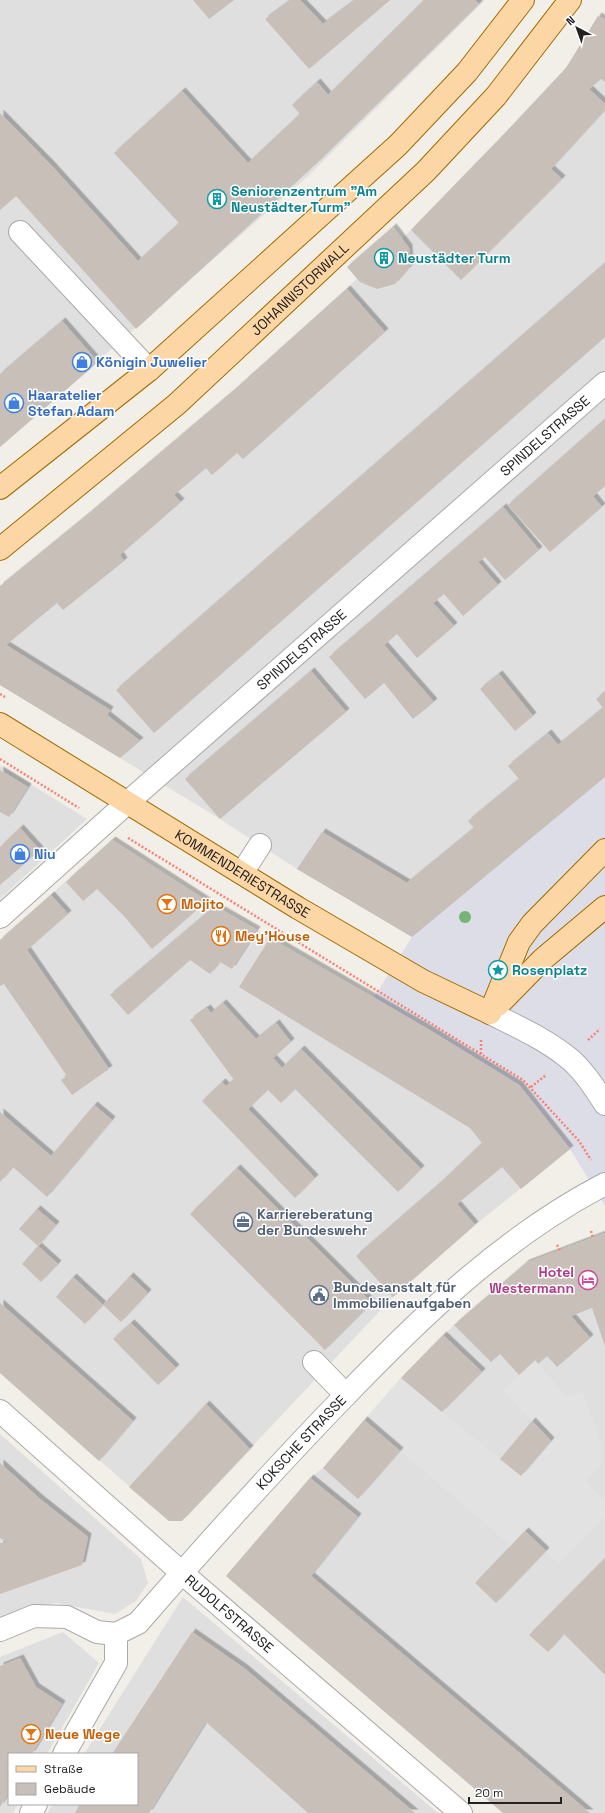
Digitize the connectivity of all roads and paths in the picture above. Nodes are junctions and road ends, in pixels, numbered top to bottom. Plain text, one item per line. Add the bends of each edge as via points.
1 (523, 0) edge
2 (570, 0) edge
3 (20, 232) dead end
4 (149, 370) junction
5 (605, 383) edge
6 (0, 488) edge
7 (0, 549) edge
8 (0, 724) edge
9 (0, 759) edge
10 (127, 803) junction
11 (104, 824) junction
12 (260, 845) dead end
13 (605, 850) edge
14 (242, 873) junction
15 (605, 908) edge
16 (0, 917) edge
17 (490, 1013) junction
18 (605, 1104) edge
19 (579, 1141) dead end
20 (605, 1184) edge
21 (591, 1231) dead end
22 (593, 1238) dead end
23 (314, 1362) dead end
24 (346, 1395) junction
25 (0, 1411) edge
26 (182, 1573) junction
27 (0, 1630) edge
28 (116, 1634) junction
29 (65, 1753) edge
30 (461, 1813) edge

1 - 4 main road via 467,72 398,145
2 - 7 main road, JOHANNISTORWALL via 496,96 426,171 177,404
3 - 4 street
4 - 6 main road
5 - 10 street, SPINDELSTRASSE
8 - 10 main road, KOMMENDERIESTRASSE
9 - 11 path
10 - 11 street, SPINDELSTRASSE
10 - 14 main road, KOMMENDERIESTRASSE
11 - 16 street, SPINDELSTRASSE
11 - 19 path via 523,1080
12 - 14 street
13 - 17 main road via 532,924 519,942
14 - 17 main road, KOMMENDERIESTRASSE via 423,981
15 - 17 main road via 543,959
17 - 18 street via 544,1040 567,1057 592,1084
20 - 24 street, KOKSCHE STRASSE via 543,1220 466,1280 429,1311
21 - 22 path
23 - 24 street
24 - 26 street, KOKSCHE STRASSE via 275,1468
25 - 26 street, RUDOLFSTRASSE
26 - 28 street, KOKSCHE STRASSE via 138,1623
26 - 30 street, RUDOLFSTRASSE
27 - 28 street via 34,1616 67,1617 97,1632
28 - 29 street via 116,1663

